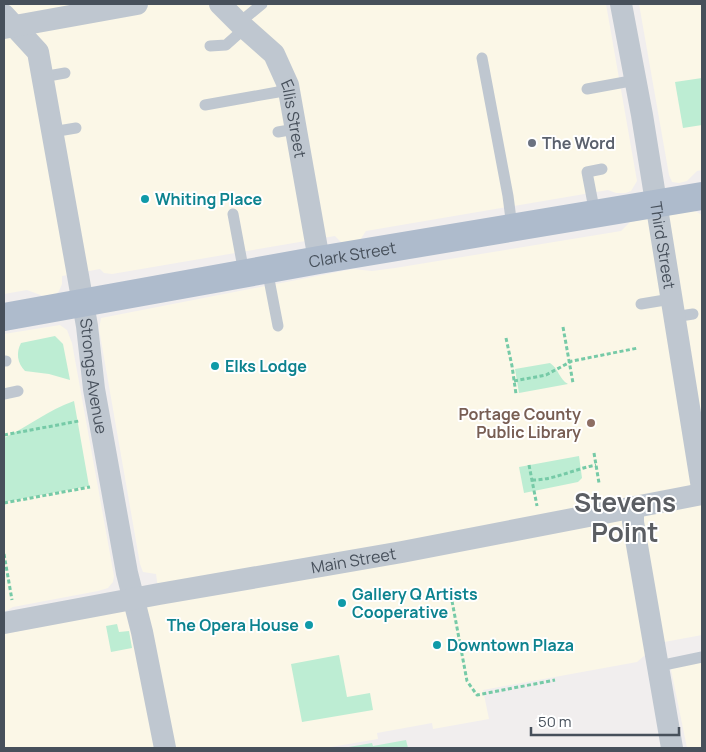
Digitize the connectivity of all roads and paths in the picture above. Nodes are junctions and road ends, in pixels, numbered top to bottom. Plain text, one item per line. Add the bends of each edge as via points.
1 (137, 4) edge
2 (220, 4) edge
3 (262, 4) edge
4 (621, 4) edge
5 (7, 23) edge
6 (242, 26) junction
7 (210, 46) dead end
8 (482, 58) dead end
9 (65, 73) dead end
10 (42, 77) junction
11 (636, 80) junction
12 (288, 85) junction
13 (587, 89) dead end
14 (205, 105) dead end
15 (76, 128) dead end
16 (52, 132) junction
17 (602, 169) dead end
18 (702, 196) edge
19 (656, 204) junction
20 (233, 214) dead end
21 (595, 214) junction
22 (512, 227) junction
23 (319, 260) junction
24 (255, 271) junction
25 (83, 303) junction
26 (641, 304) dead end
27 (679, 310) junction
28 (4, 317) edge
29 (278, 326) dead end
30 (563, 327) dead end
31 (506, 338) dead end
32 (638, 348) dead end
33 (569, 362) junction
34 (514, 381) junction
35 (573, 383) dead end
36 (18, 391) dead end
37 (4, 394) edge
38 (516, 394) dead end
39 (80, 421) dead end
40 (4, 436) edge
41 (594, 453) dead end
42 (529, 465) dead end
43 (596, 465) junction
44 (532, 480) junction
45 (599, 483) dead end
46 (91, 486) dead end
47 (702, 488) edge
48 (702, 494) edge
49 (4, 503) edge
50 (633, 507) junction
51 (541, 525) junction
52 (4, 554) edge
53 (133, 599) junction
54 (12, 600) dead end
55 (452, 601) dead end
56 (4, 623) edge
57 (702, 657) edge
58 (658, 666) junction
59 (555, 680) dead end
60 (166, 748) edge
61 (672, 748) edge

1 - 5 street
2 - 6 street, Ellis Street
3 - 6 lane
4 - 11 street, Third Street
5 - 10 street, Strongs Avenue via 38,52
6 - 7 lane via 226,45
6 - 12 street, Ellis Street via 274,54
8 - 22 lane
9 - 10 lane
10 - 16 street, Strongs Avenue
11 - 13 lane
11 - 19 street, Third Street
12 - 14 lane via 278,92
12 - 23 street, Ellis Street via 287,130
15 - 16 lane
16 - 25 street, Strongs Avenue
17 - 21 lane via 587,172
18 - 19 main road, Clark Street
19 - 21 main road, Clark Street
19 - 27 street, Third Street
20 - 24 lane
21 - 22 main road, Clark Street
22 - 23 main road, Clark Street
23 - 24 main road, Clark Street
24 - 25 main road, Clark Street
24 - 29 lane
25 - 28 main road, Clark Street
25 - 53 street, Strongs Avenue via 94,388
26 - 27 lane
27 - 47 street, Third Street
30 - 33 path
31 - 34 path
32 - 33 path
33 - 34 path via 546,375
33 - 35 path
34 - 38 path
36 - 37 lane
39 - 40 path
41 - 43 path
42 - 44 path
43 - 44 path via 561,476
43 - 45 path
44 - 51 path
46 - 49 path
48 - 50 street, Main Street
50 - 51 street, Main Street
50 - 58 street
51 - 53 street, Main Street
52 - 54 path
53 - 56 street, Main Street
53 - 60 street, Strongs Avenue
55 - 59 path via 468,681 477,695
57 - 58 lane
58 - 61 street

